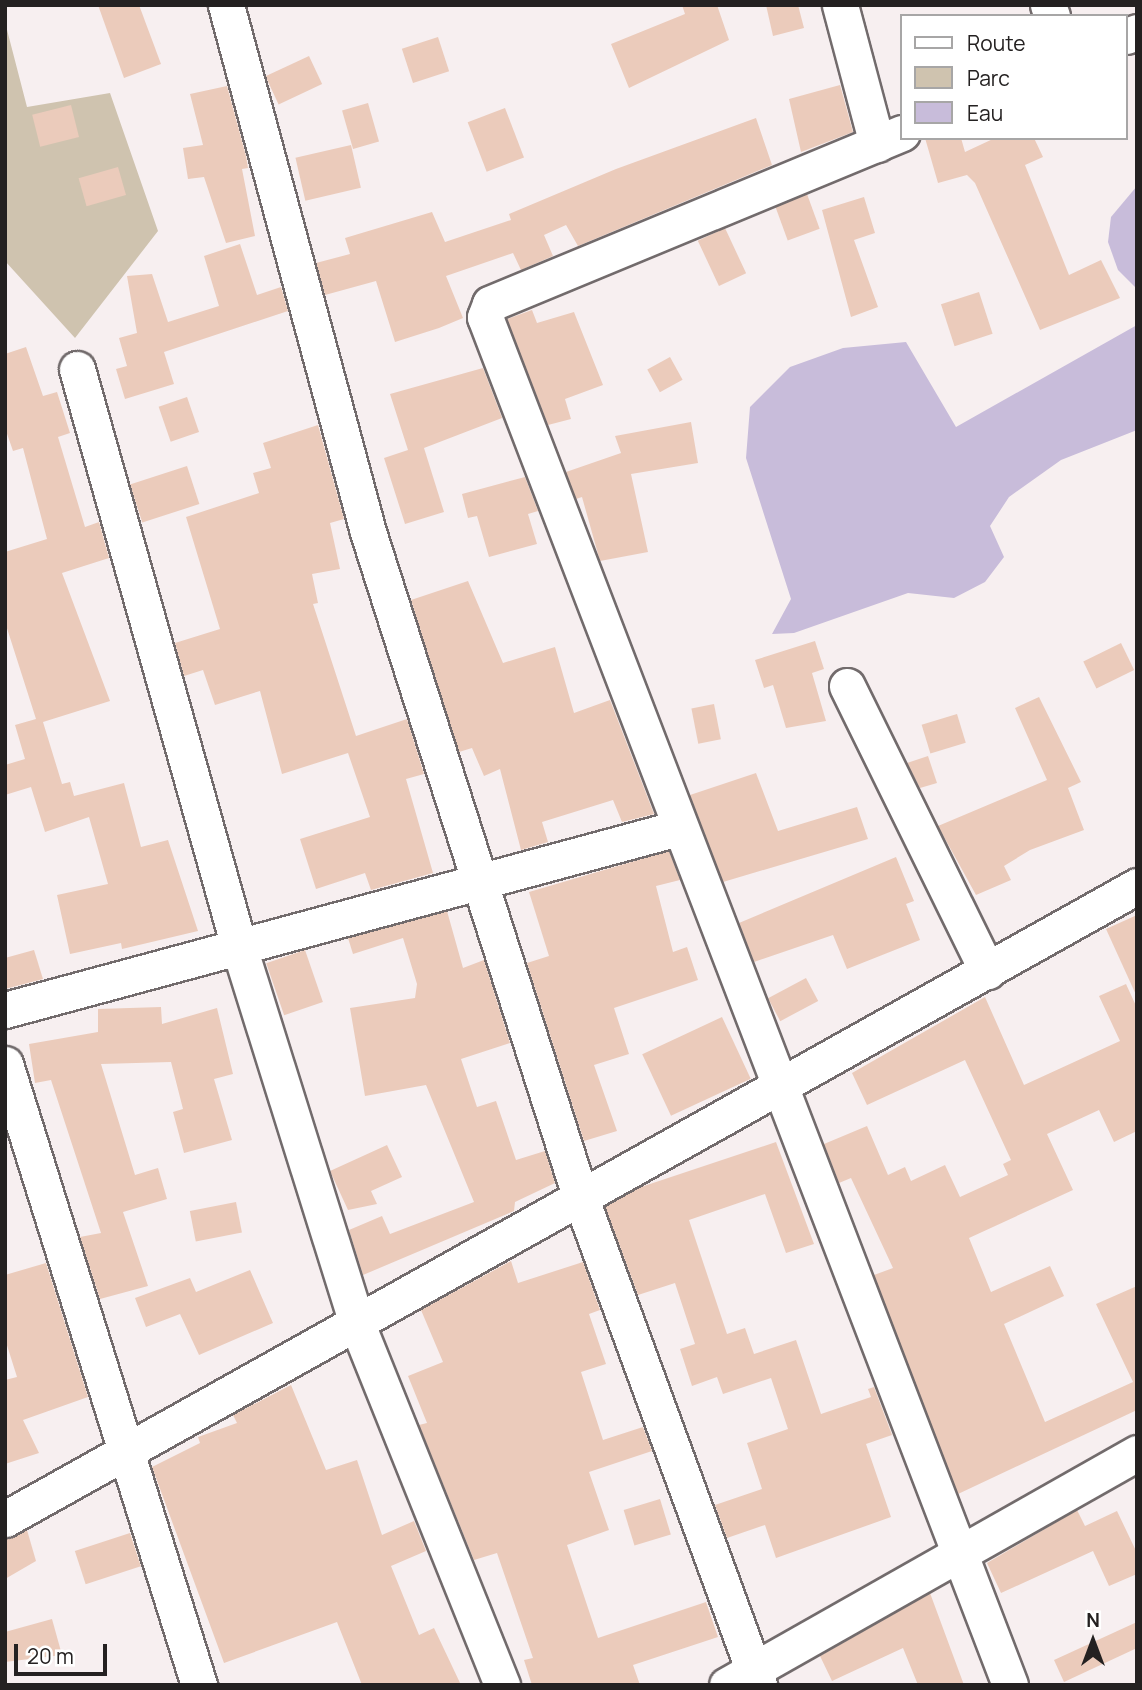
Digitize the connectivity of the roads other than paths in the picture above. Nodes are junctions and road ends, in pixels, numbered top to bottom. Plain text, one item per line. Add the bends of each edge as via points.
1 (226, 5) edge
2 (840, 5) edge
3 (890, 139) edge
4 (77, 369) dead end
5 (848, 686) dead end
6 (678, 828) junction
7 (480, 881) junction
8 (1137, 887) edge
9 (239, 947) junction
10 (987, 971) junction
11 (5, 1010) edge
12 (5, 1064) edge
13 (780, 1088) junction
14 (581, 1199) junction
15 (357, 1324) junction
16 (124, 1453) junction
17 (1137, 1453) edge
18 (5, 1519) edge
19 (962, 1552) junction
20 (747, 1679) edge
21 (199, 1685) edge
22 (502, 1685) edge
23 (1010, 1685) edge

1 - 7 street via 368,532
2 - 3 street
3 - 6 street via 485,310
4 - 9 street
5 - 10 street
6 - 7 street
6 - 13 street
7 - 9 street
7 - 14 street
8 - 10 street
9 - 11 street
9 - 15 street
10 - 13 street
12 - 16 street
13 - 14 street
13 - 19 street
14 - 15 street
14 - 20 street
15 - 16 street
15 - 22 street
16 - 18 street
16 - 21 street
17 - 19 street
19 - 20 street
19 - 23 street

